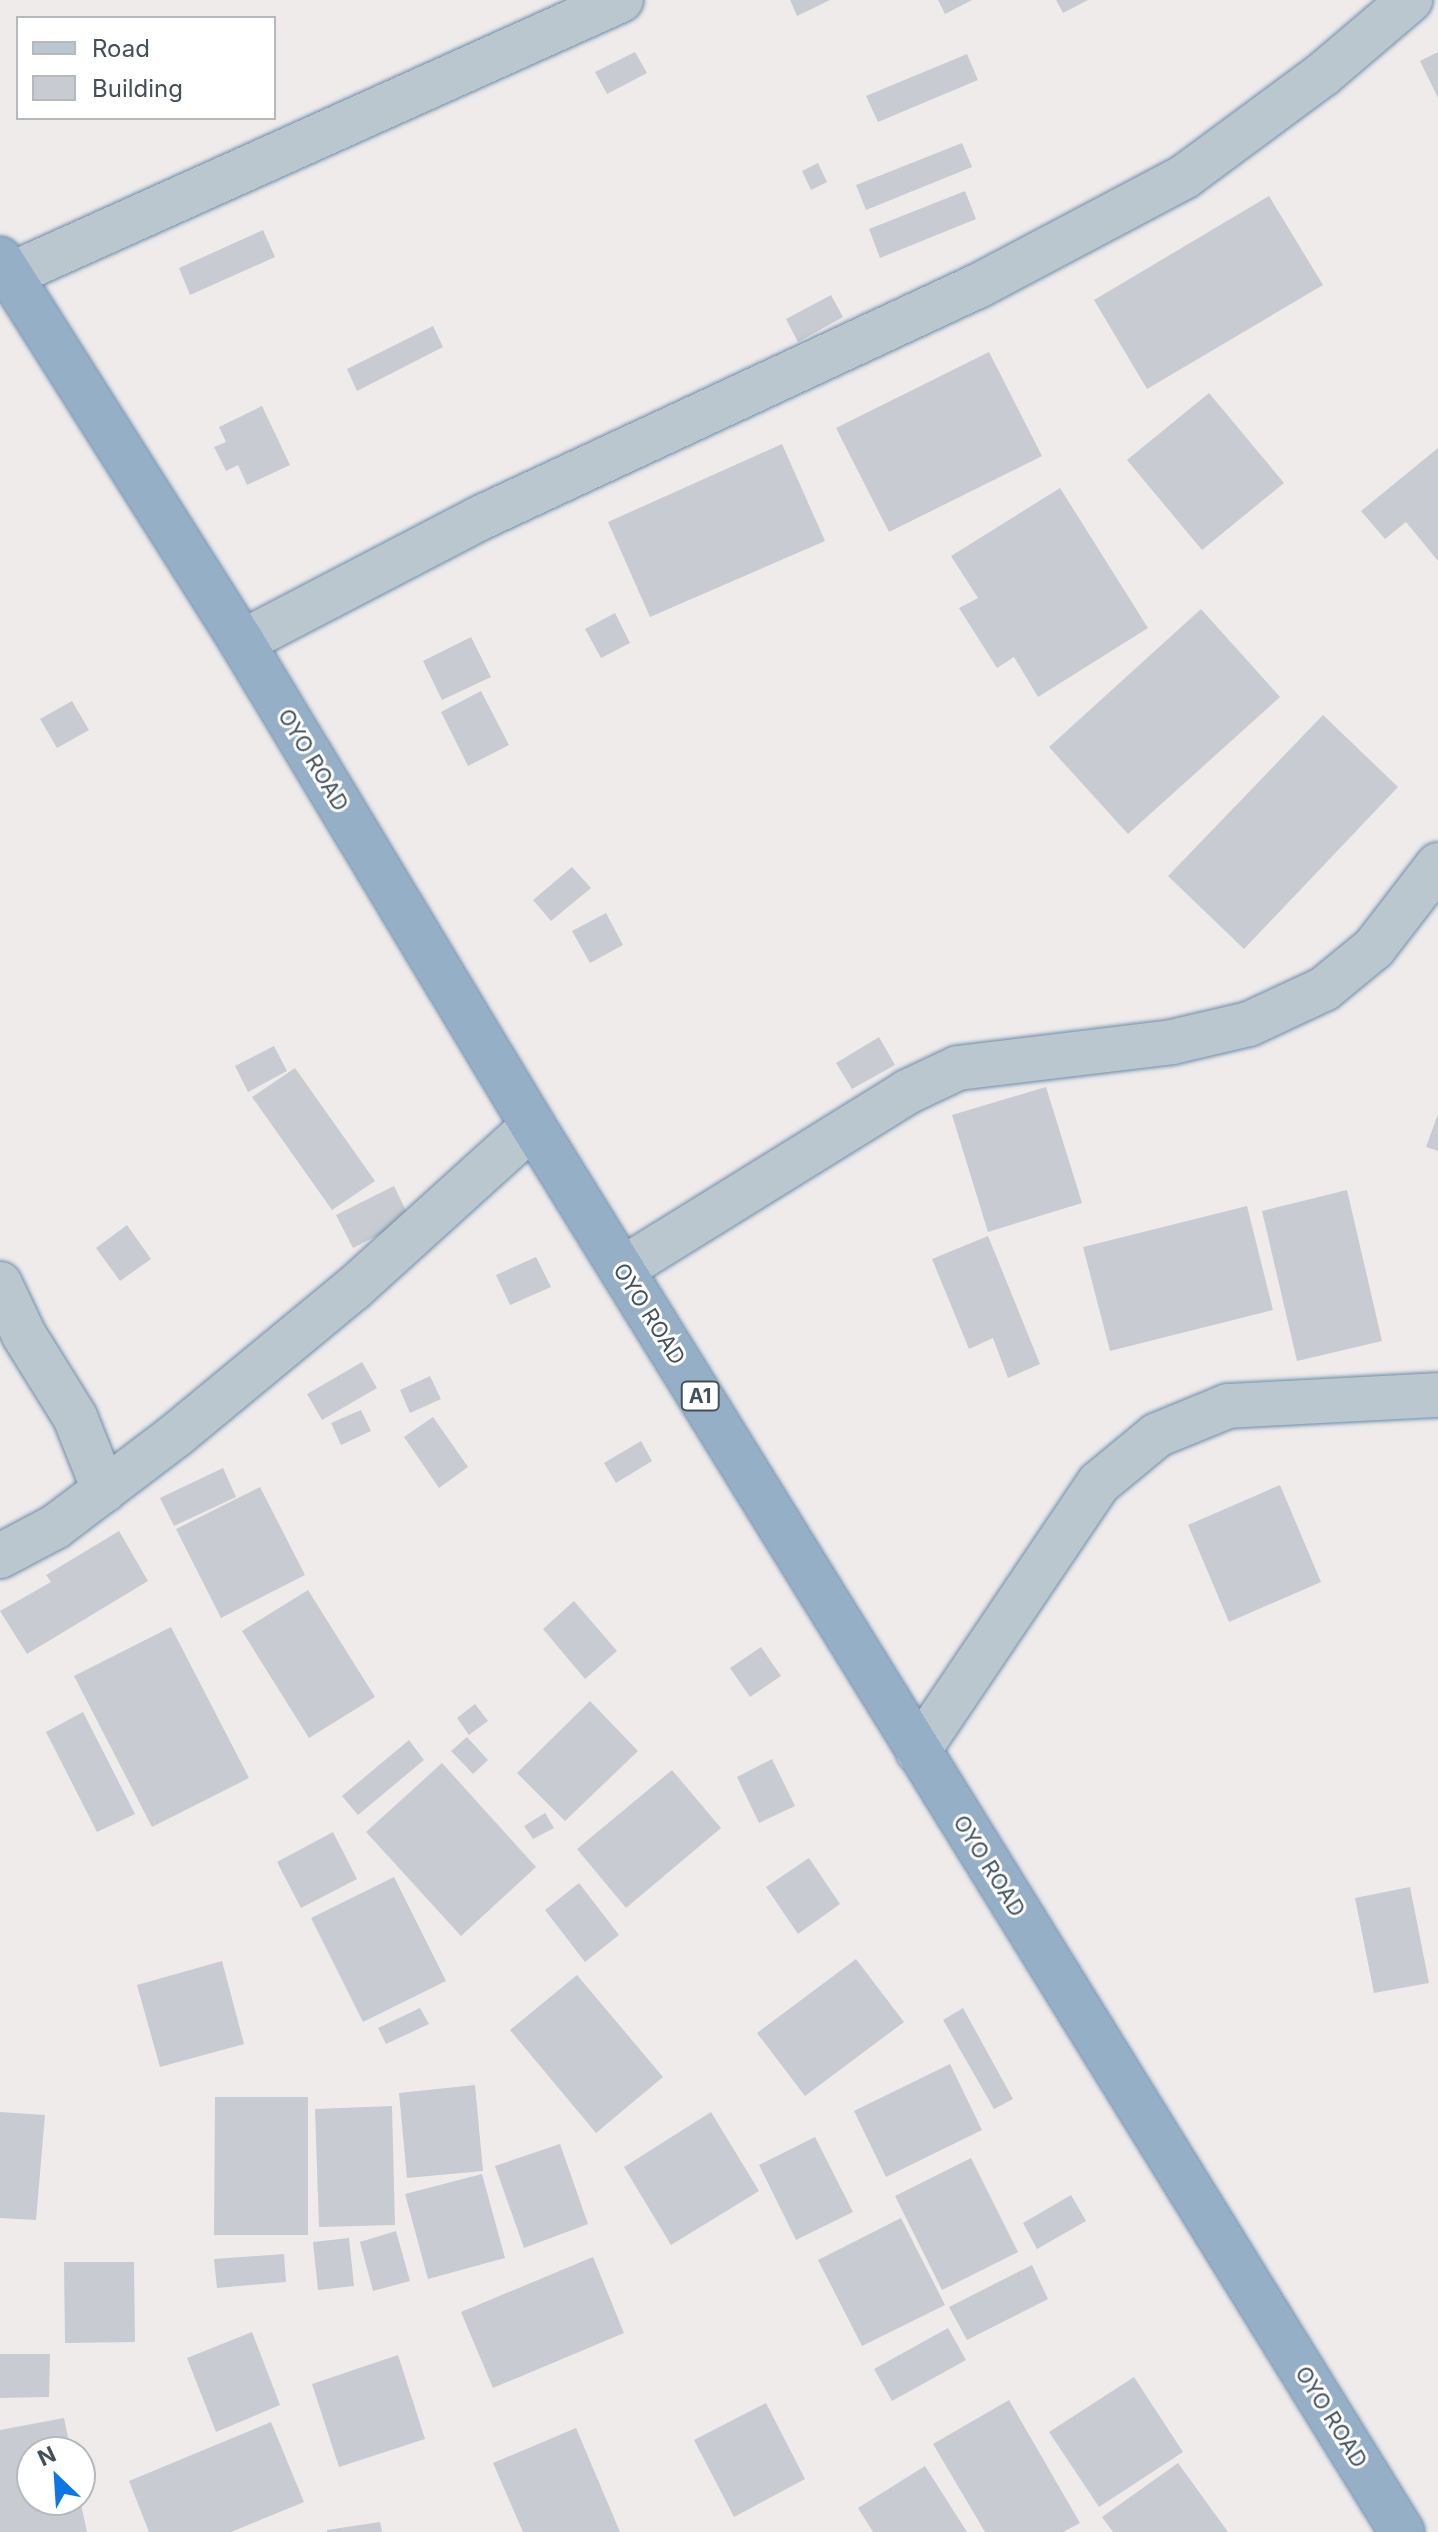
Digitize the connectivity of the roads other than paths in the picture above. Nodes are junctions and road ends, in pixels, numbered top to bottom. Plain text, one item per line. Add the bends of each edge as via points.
1 (621, 0) edge
2 (1410, 0) edge
3 (5, 267) edge
4 (242, 642) junction
5 (1438, 865) edge
6 (533, 1126) junction
7 (622, 1269) junction
8 (0, 1284) edge
9 (1438, 1395) edge
10 (104, 1490) junction
11 (0, 1556) edge
12 (918, 1751) junction
13 (1402, 2532) edge

1 - 3 street
2 - 4 street via 1322,75 1184,177 980,285 480,518
3 - 4 highway, OYO ROAD / A1
4 - 6 highway, OYO ROAD / A1
5 - 7 street via 1374,948 1324,989 1249,1024 1172,1042 958,1068 907,1092
6 - 7 highway, OYO ROAD / A1
6 - 10 street via 353,1289
7 - 12 highway, OYO ROAD / A1
8 - 10 street via 24,1335 75,1417
9 - 12 street via 1228,1406 1157,1435 1099,1483
10 - 11 street via 55,1527
12 - 13 highway, OYO ROAD / A1

